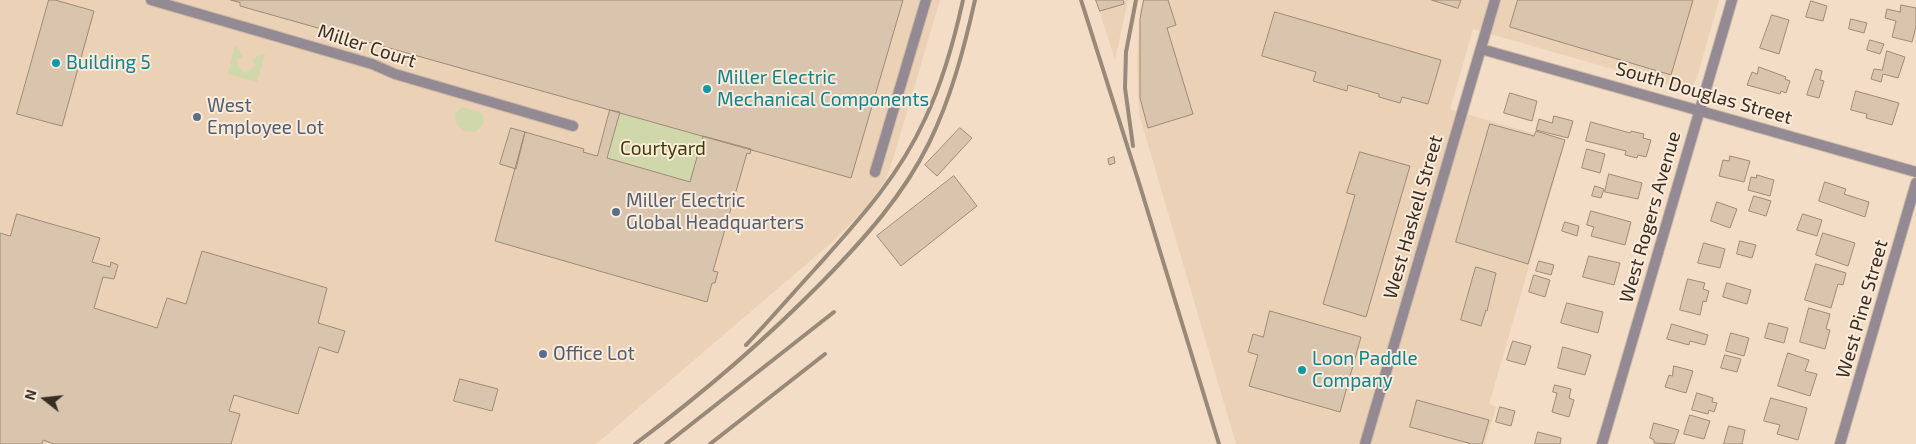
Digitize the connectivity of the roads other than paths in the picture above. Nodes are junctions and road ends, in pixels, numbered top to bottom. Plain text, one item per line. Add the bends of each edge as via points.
1 (151, 0) edge
2 (926, 0) edge
3 (1495, 0) edge
4 (1732, 0) edge
5 (1481, 49) junction
6 (1700, 110) junction
7 (573, 126) dead end
8 (875, 172) dead end
9 (1916, 172) edge
10 (1916, 183) edge
11 (1365, 444) edge
12 (1602, 444) edge
13 (1840, 444) edge

1 - 7 street, Miller Court
2 - 8 street
3 - 5 street, West Haskell Street
4 - 6 street, West Rogers Avenue
5 - 6 street, South Douglas Street
5 - 11 street, West Haskell Street
6 - 9 street, South Douglas Street
6 - 12 street, West Rogers Avenue
10 - 13 street, West Pine Street

